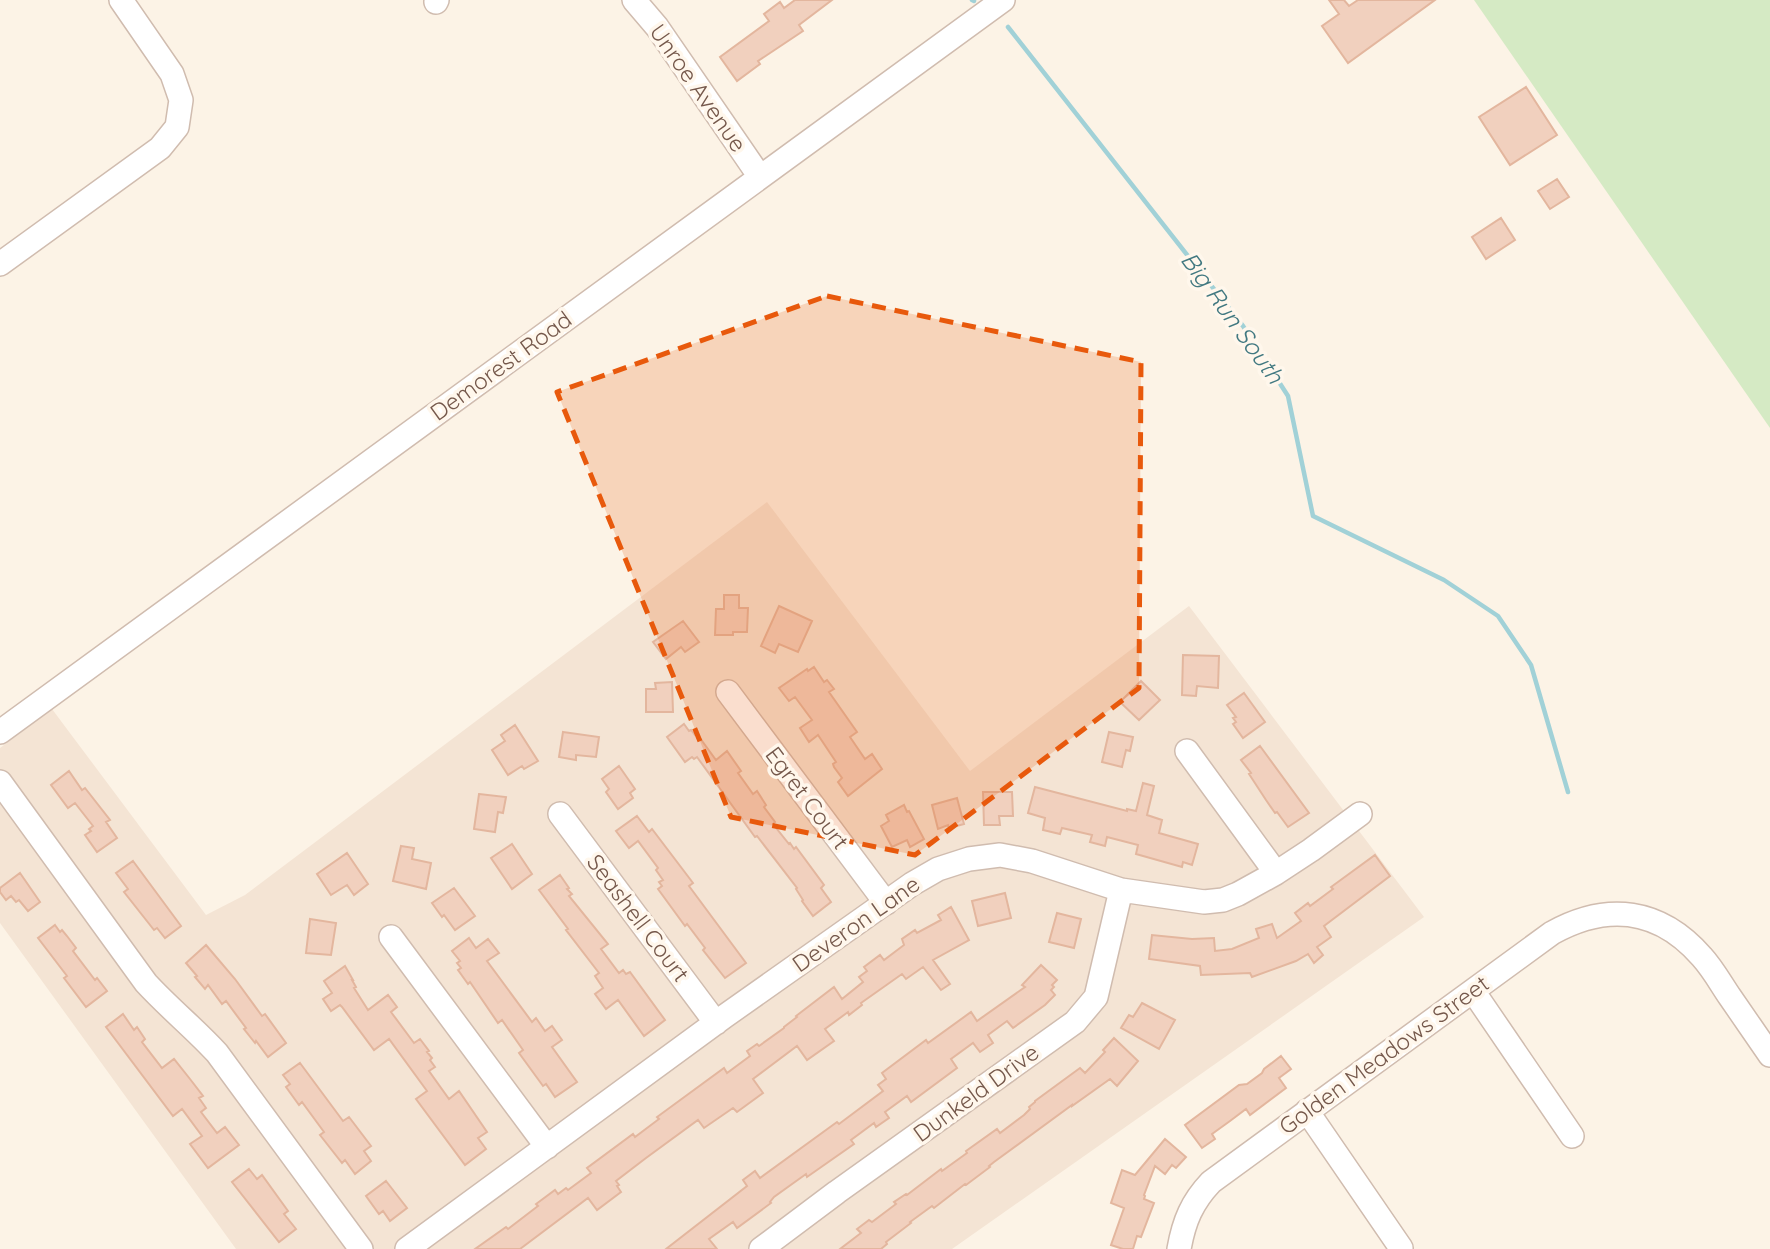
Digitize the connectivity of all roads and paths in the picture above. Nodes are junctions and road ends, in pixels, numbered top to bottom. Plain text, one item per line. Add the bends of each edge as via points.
1 (121, 0) edge
2 (634, 0) edge
3 (1003, 0) edge
4 (760, 177) junction
5 (0, 264) edge
6 (728, 692) dead end
7 (0, 732) edge
8 (1187, 751) dead end
9 (0, 782) edge
10 (560, 814) dead end
11 (1360, 814) dead end
12 (1276, 873) junction
13 (1121, 890) junction
14 (886, 903) junction
15 (391, 937) dead end
16 (1473, 991) junction
17 (716, 1023) junction
18 (1770, 1055) edge
19 (1307, 1111) junction
20 (1572, 1136) dead end
21 (547, 1147) junction
22 (1401, 1248) edge
23 (361, 1249) edge
24 (407, 1249) edge
25 (761, 1249) edge
26 (1179, 1249) edge

1 - 5 street via 172,74 181,100 177,127 160,148
2 - 4 street, Unroe Avenue
3 - 4 street, Demorest Road
4 - 7 street, Demorest Road
6 - 14 street, Egret Court
8 - 12 street
9 - 23 street via 146,983 217,1054
10 - 17 street, Seashell Court
11 - 12 street, Deveron Lane
12 - 13 street, Deveron Lane via 1223,900 1204,902
13 - 14 street, Deveron Lane via 1000,855 938,869
13 - 25 street, Dunkeld Drive via 1096,997 1076,1022
14 - 17 street, Deveron Lane
15 - 21 street
16 - 18 street, Golden Meadows Street via 1570,923 1630,914 1672,929 1689,943
16 - 19 street, Golden Meadows Street
16 - 20 street
17 - 21 street, Deveron Lane
19 - 22 street
19 - 26 street, Golden Meadows Street via 1211,1182 1197,1198
21 - 24 street, Deveron Lane

